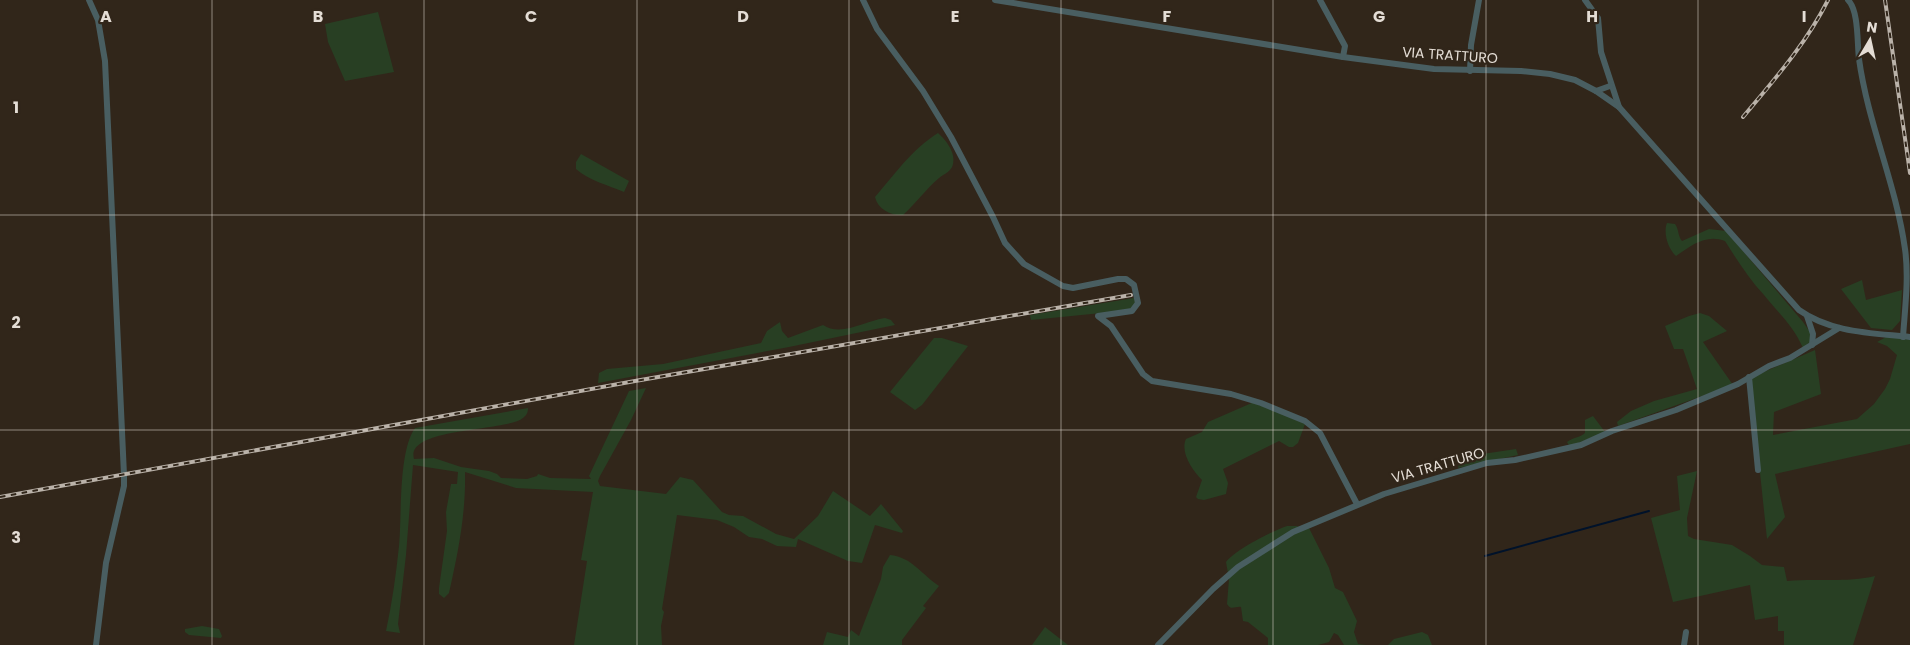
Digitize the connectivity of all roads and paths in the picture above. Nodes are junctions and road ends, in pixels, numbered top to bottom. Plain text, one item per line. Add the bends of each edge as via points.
1 (90, 0) edge
2 (863, 0) edge
3 (995, 0) edge
4 (1320, 0) edge
5 (1479, 0) edge
6 (1585, 0) edge
7 (1848, 0) edge
8 (1343, 58) junction
9 (1470, 71) junction
10 (1610, 86) junction
11 (1596, 91) junction
12 (1619, 107) junction
13 (1807, 316) junction
14 (1838, 328) junction
15 (1907, 337) edge
16 (1812, 345) junction
17 (1749, 377) junction
18 (1758, 470) dead end
19 (1357, 504) junction
20 (1686, 632) dead end
21 (96, 645) edge
22 (1158, 645) edge
23 (1684, 645) edge

1 - 21 street via 98,20 105,61 124,480 106,563
2 - 19 street via 877,29 951,137 1005,243 1024,264 1063,286 1073,288 1126,279 1134,285 1138,303 1132,311 1098,316 1111,326 1143,374 1152,381 1231,394 1305,421 1320,433
3 - 8 street, VIA TRATTURO
4 - 8 street via 1345,46
5 - 9 street
6 - 10 street via 1598,18 1601,52
7 - 15 street via 1854,11 1859,60 1877,137 1897,202 1907,269
8 - 9 street, VIA TRATTURO
9 - 11 street, VIA TRATTURO via 1550,74 1575,80
10 - 11 street
10 - 12 street
11 - 12 street, VIA TRATTURO
12 - 13 street, VIA TRATTURO via 1779,289
13 - 14 street, VIA TRATTURO
13 - 16 street via 1813,334
14 - 15 street, VIA TRATTURO
14 - 16 street, VIA TRATTURO
16 - 17 street, VIA TRATTURO
17 - 18 street
17 - 19 street, VIA TRATTURO via 1676,410 1581,445 1487,463
19 - 22 street, VIA TRATTURO via 1293,532 1259,552 1213,588
20 - 23 street

